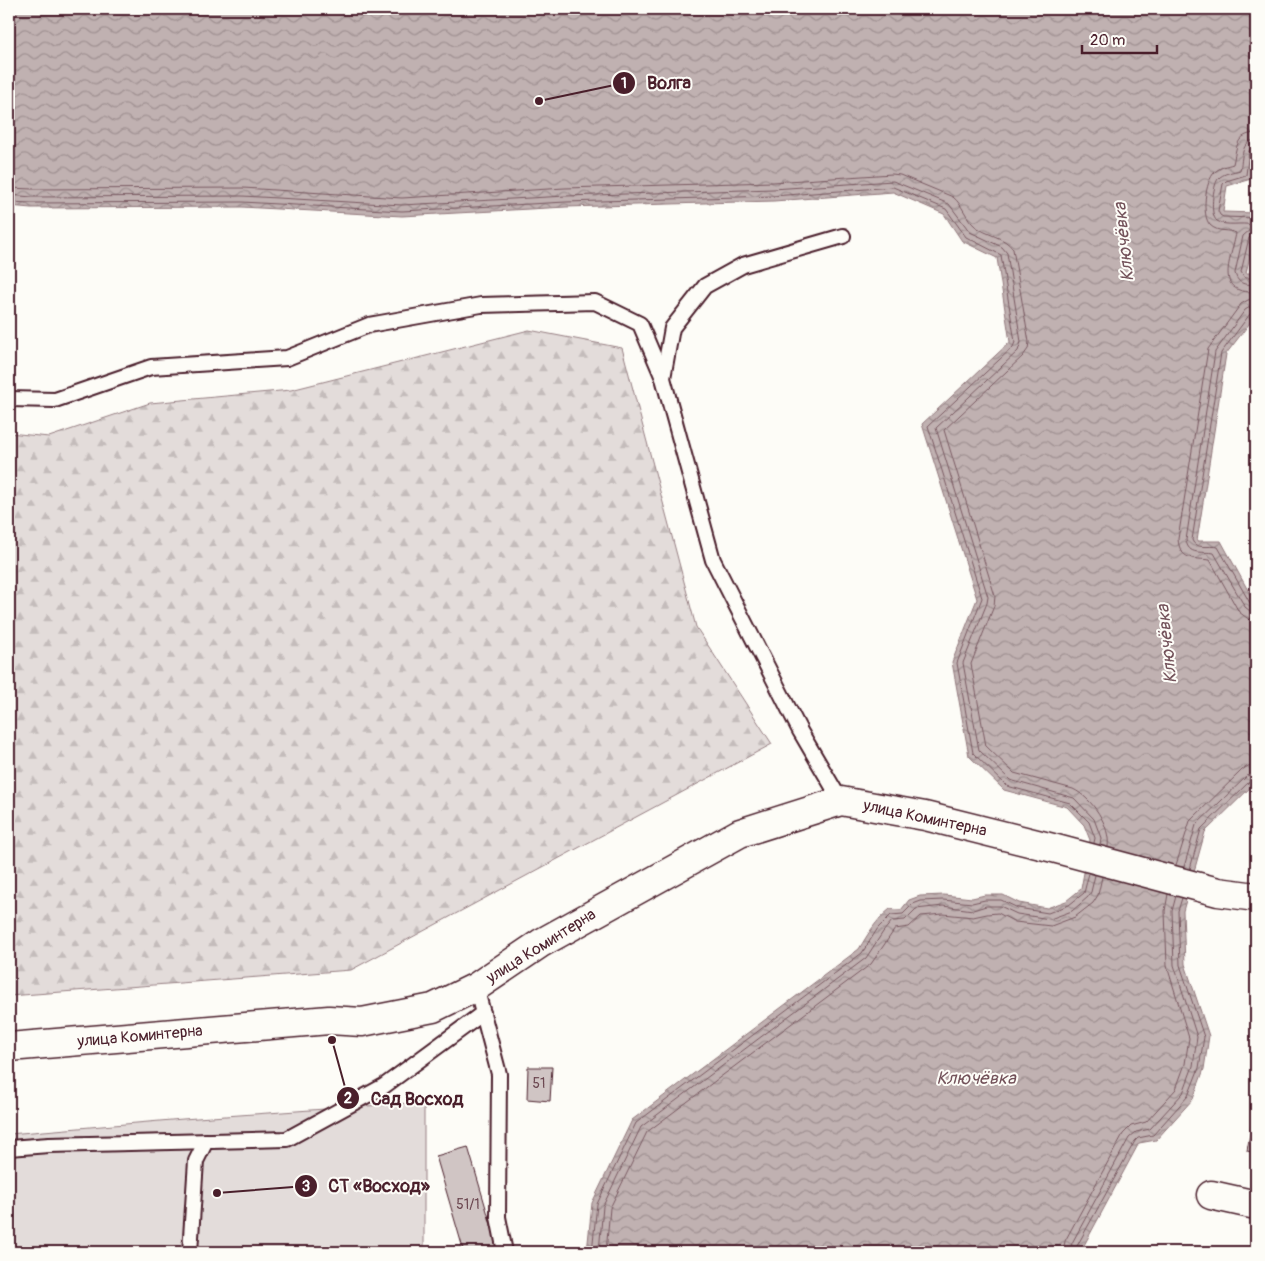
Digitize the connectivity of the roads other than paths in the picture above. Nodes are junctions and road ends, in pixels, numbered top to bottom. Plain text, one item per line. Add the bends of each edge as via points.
1 (843, 236) dead end
2 (664, 378) junction
3 (9, 399) edge
4 (841, 802) junction
5 (1256, 897) edge
6 (479, 1000) junction
7 (9, 1047) edge
8 (206, 1141) junction
9 (9, 1148) edge
10 (1211, 1194) dead end
11 (1256, 1205) edge
12 (190, 1252) edge
13 (505, 1252) edge

1 - 2 lane via 742,265 705,286 672,328
2 - 3 lane via 640,324 595,302 481,305 369,325 287,358 151,367 55,400
2 - 4 lane via 712,560 800,731
4 - 5 street, улица Коминтерна via 925,816 1218,892
4 - 6 street, улица Коминтерна via 740,833 541,943
6 - 7 street, улица Коминтерна via 362,1022 329,1020
6 - 8 lane via 384,1086 287,1139
6 - 13 lane via 499,1074 498,1216
8 - 9 lane
8 - 12 lane via 196,1161
10 - 11 street

